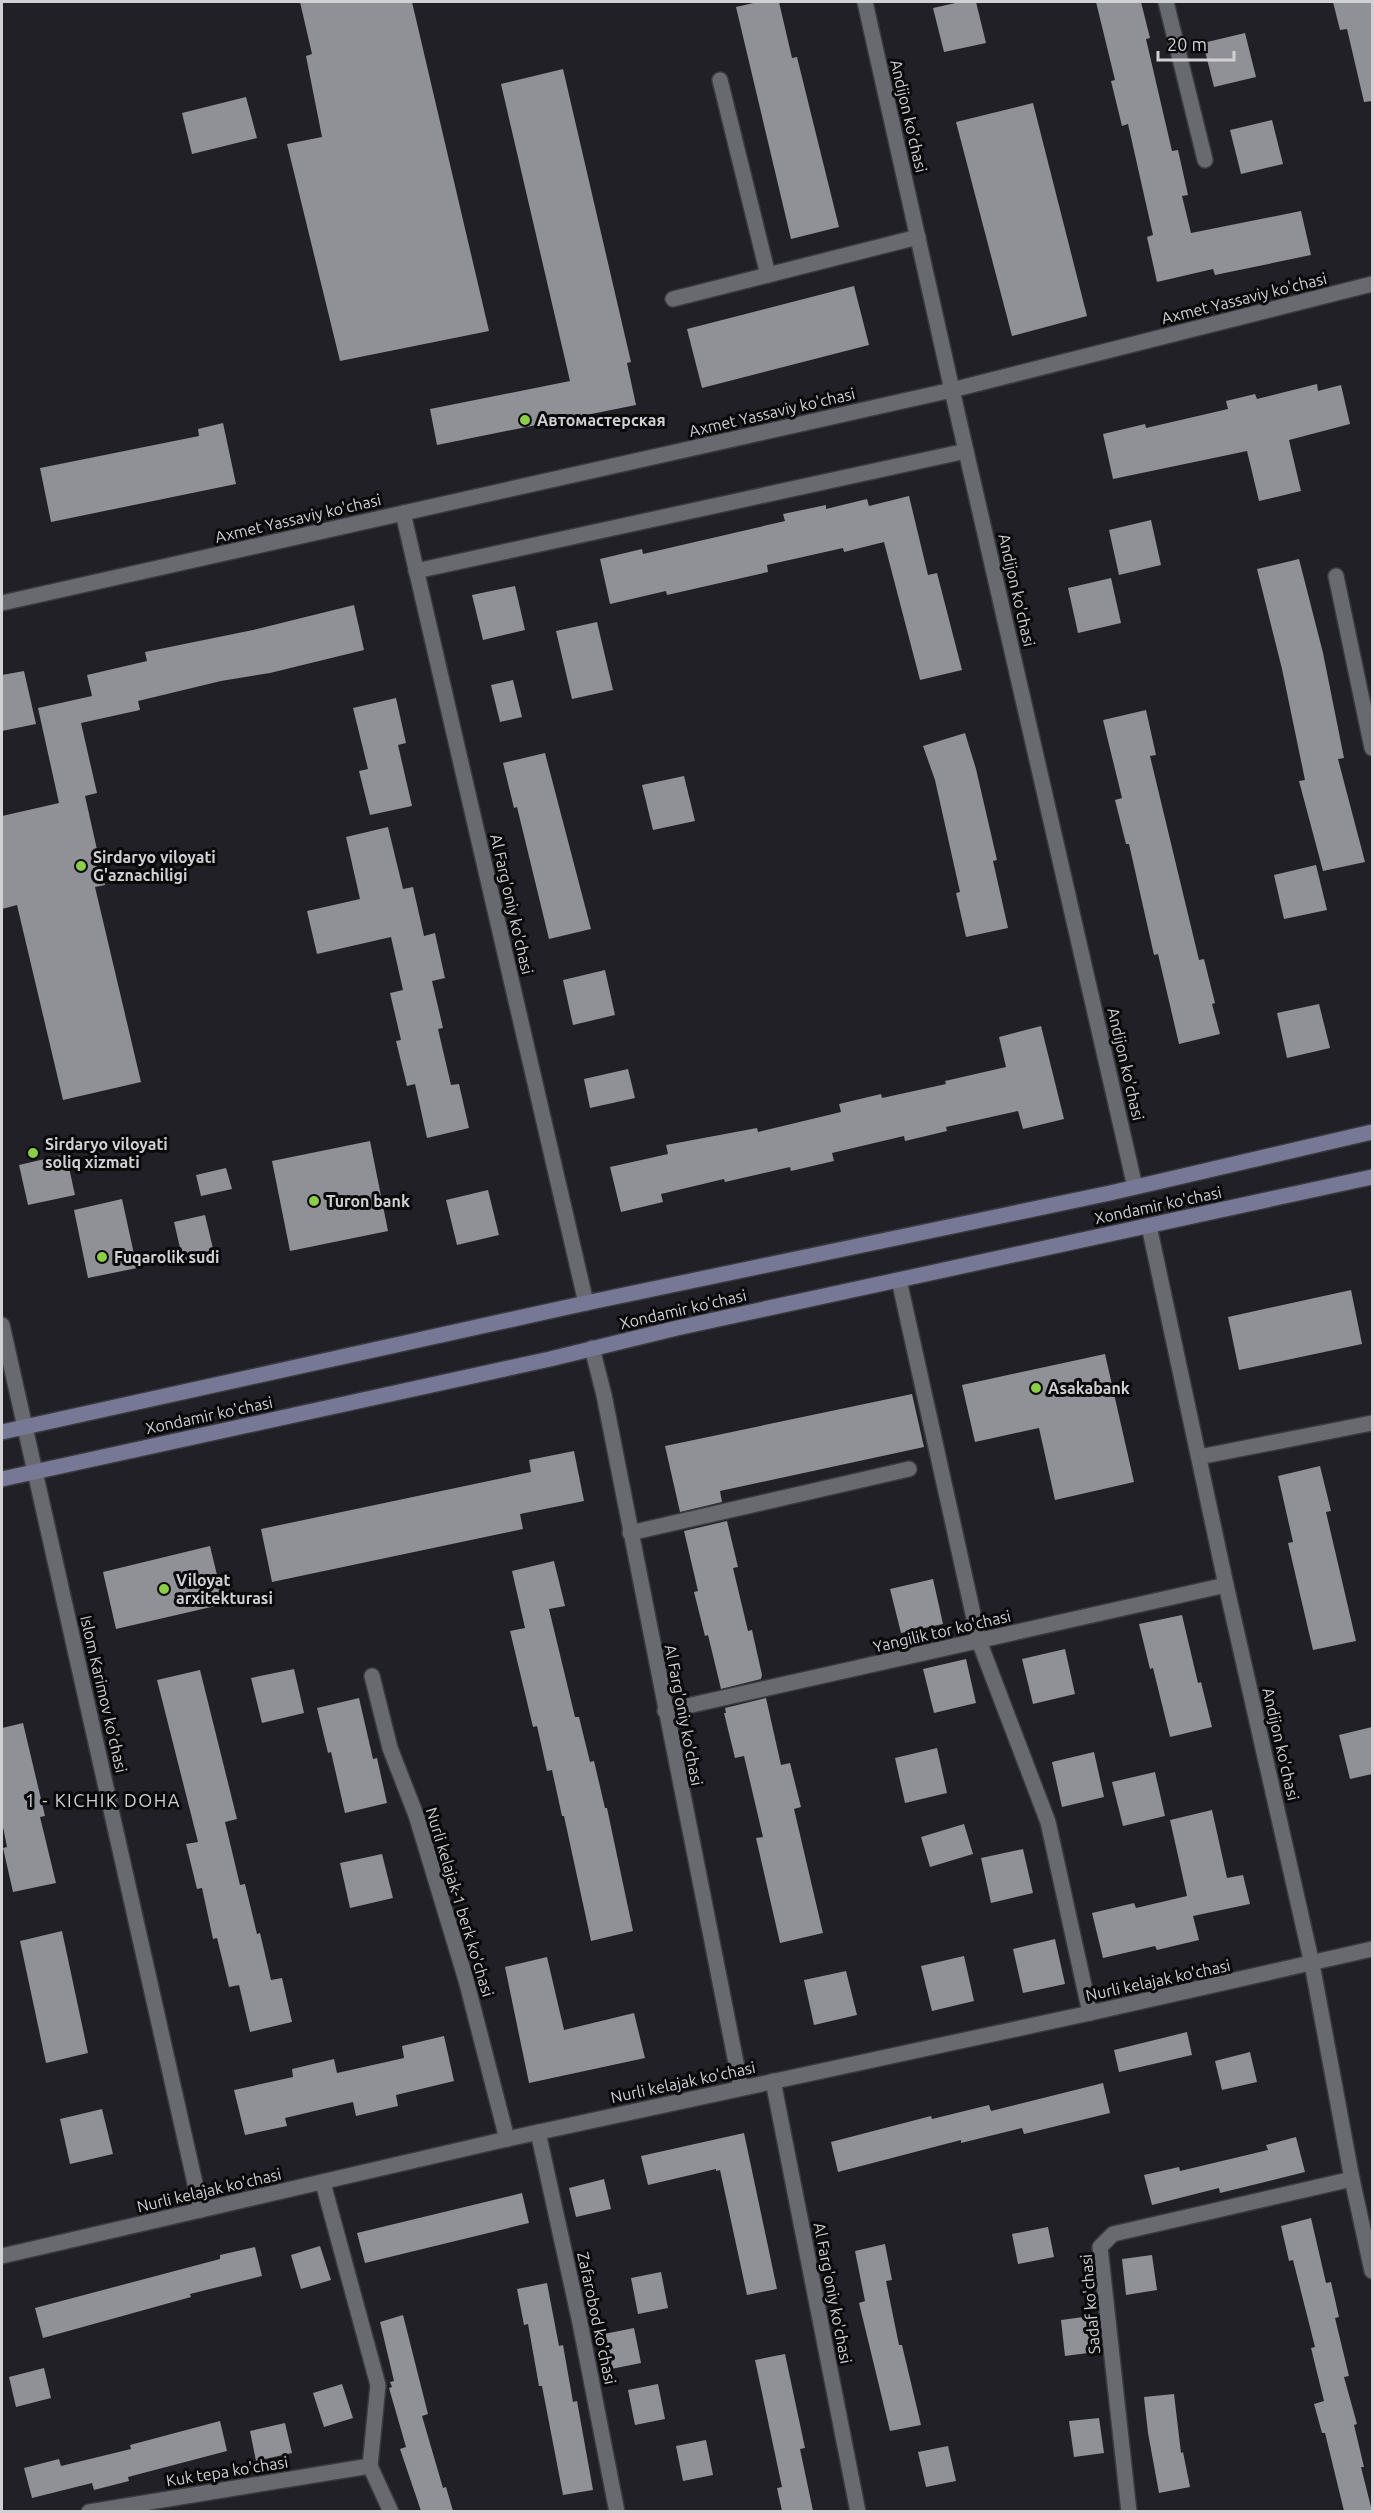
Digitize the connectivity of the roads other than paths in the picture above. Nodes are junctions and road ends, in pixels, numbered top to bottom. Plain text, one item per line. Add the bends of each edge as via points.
1 (865, 2) edge
2 (1166, 2) edge
3 (720, 80) dead end
4 (1205, 160) dead end
5 (918, 237) junction
6 (768, 275) junction
7 (1372, 284) edge
8 (673, 299) dead end
9 (952, 390) junction
10 (966, 451) junction
11 (403, 513) junction
12 (416, 571) junction
13 (1336, 576) dead end
14 (2, 603) edge
15 (1372, 748) edge
16 (1372, 1131) edge
17 (1372, 1177) edge
18 (1135, 1187) junction
19 (1149, 1226) junction
20 (899, 1280) junction
21 (586, 1303) junction
22 (2, 1325) edge
23 (592, 1348) junction
24 (1372, 1423) edge
25 (24, 1427) junction
26 (2, 1432) edge
27 (1199, 1457) junction
28 (909, 1469) dead end
29 (35, 1472) junction
30 (2, 1479) edge
31 (630, 1533) junction
32 (1226, 1585) junction
33 (979, 1641) junction
34 (372, 1676) dead end
35 (665, 1711) junction
36 (1372, 1949) edge
37 (1312, 1964) junction
38 (1090, 2013) junction
39 (773, 2081) junction
40 (741, 2088) junction
41 (538, 2132) junction
42 (507, 2139) junction
43 (1352, 2179) junction
44 (323, 2183) junction
45 (201, 2210) junction
46 (1369, 2234) edge
47 (2, 2256) edge
48 (1372, 2271) edge
49 (370, 2466) junction
50 (89, 2511) edge
51 (391, 2511) edge
52 (617, 2511) edge
53 (858, 2511) edge
54 (1129, 2511) edge

1 - 5 street, Andijon ko'chasi
2 - 4 street
3 - 6 street
5 - 6 street
5 - 9 street, Andijon ko'chasi
6 - 8 street
7 - 9 street, Axmet Yassaviy ko'chasi
9 - 10 street, Andijon ko'chasi
9 - 11 street, Axmet Yassaviy ko'chasi
10 - 12 street
10 - 18 street, Andijon ko'chasi
11 - 12 street, Al Farg'oniy ko'chasi
11 - 14 street, Axmet Yassaviy ko'chasi
12 - 21 street, Al Farg'oniy ko'chasi
13 - 15 street
16 - 18 main road, Xondamir ko'chasi
17 - 19 main road, Xondamir ko'chasi
18 - 21 main road, Xondamir ko'chasi
19 - 20 main road, Xondamir ko'chasi
19 - 27 street, Andijon ko'chasi
20 - 23 main road, Xondamir ko'chasi
20 - 33 street
21 - 25 main road, Xondamir ko'chasi
22 - 25 street, Islom Karimov ko'chasi
23 - 29 main road, Xondamir ko'chasi
23 - 31 street, Al Farg'oniy ko'chasi
24 - 27 street
25 - 26 main road, Xondamir ko'chasi
25 - 29 street, Islom Karimov ko'chasi
27 - 32 street, Andijon ko'chasi
28 - 31 street
29 - 30 main road, Xondamir ko'chasi
29 - 45 street, Islom Karimov ko'chasi
31 - 35 street, Al Farg'oniy ko'chasi
32 - 33 street, Yangilik tor ko'chasi
32 - 37 street, Andijon ko'chasi
33 - 35 street, Yangilik tor ko'chasi
33 - 38 street via 1048,1822
34 - 42 street, Nurli kelajak-1 berk ko'chasi via 390,1748 416,1815 466,1980
35 - 40 street, Al Farg'oniy ko'chasi
36 - 37 street, Nurli kelajak ko'chasi
37 - 38 street, Nurli kelajak ko'chasi
37 - 43 street, Andijon ko'chasi
38 - 39 street, Nurli kelajak ko'chasi
39 - 40 street, Nurli kelajak ko'chasi
39 - 53 street, Al Farg'oniy ko'chasi
40 - 41 street, Nurli kelajak ko'chasi
41 - 42 street, Nurli kelajak ko'chasi
41 - 52 street, Zafarobod ko'chasi
42 - 44 street, Nurli kelajak ko'chasi
43 - 46 street, Andijon ko'chasi
43 - 54 street, Sadaf ko'chasi via 1113,2234 1100,2247
44 - 45 street, Nurli kelajak ko'chasi
44 - 49 street via 378,2385
45 - 47 street, Nurli kelajak ko'chasi
46 - 48 street, Andijon ko'chasi
49 - 50 street, Kuk tepa ko'chasi
49 - 51 street

